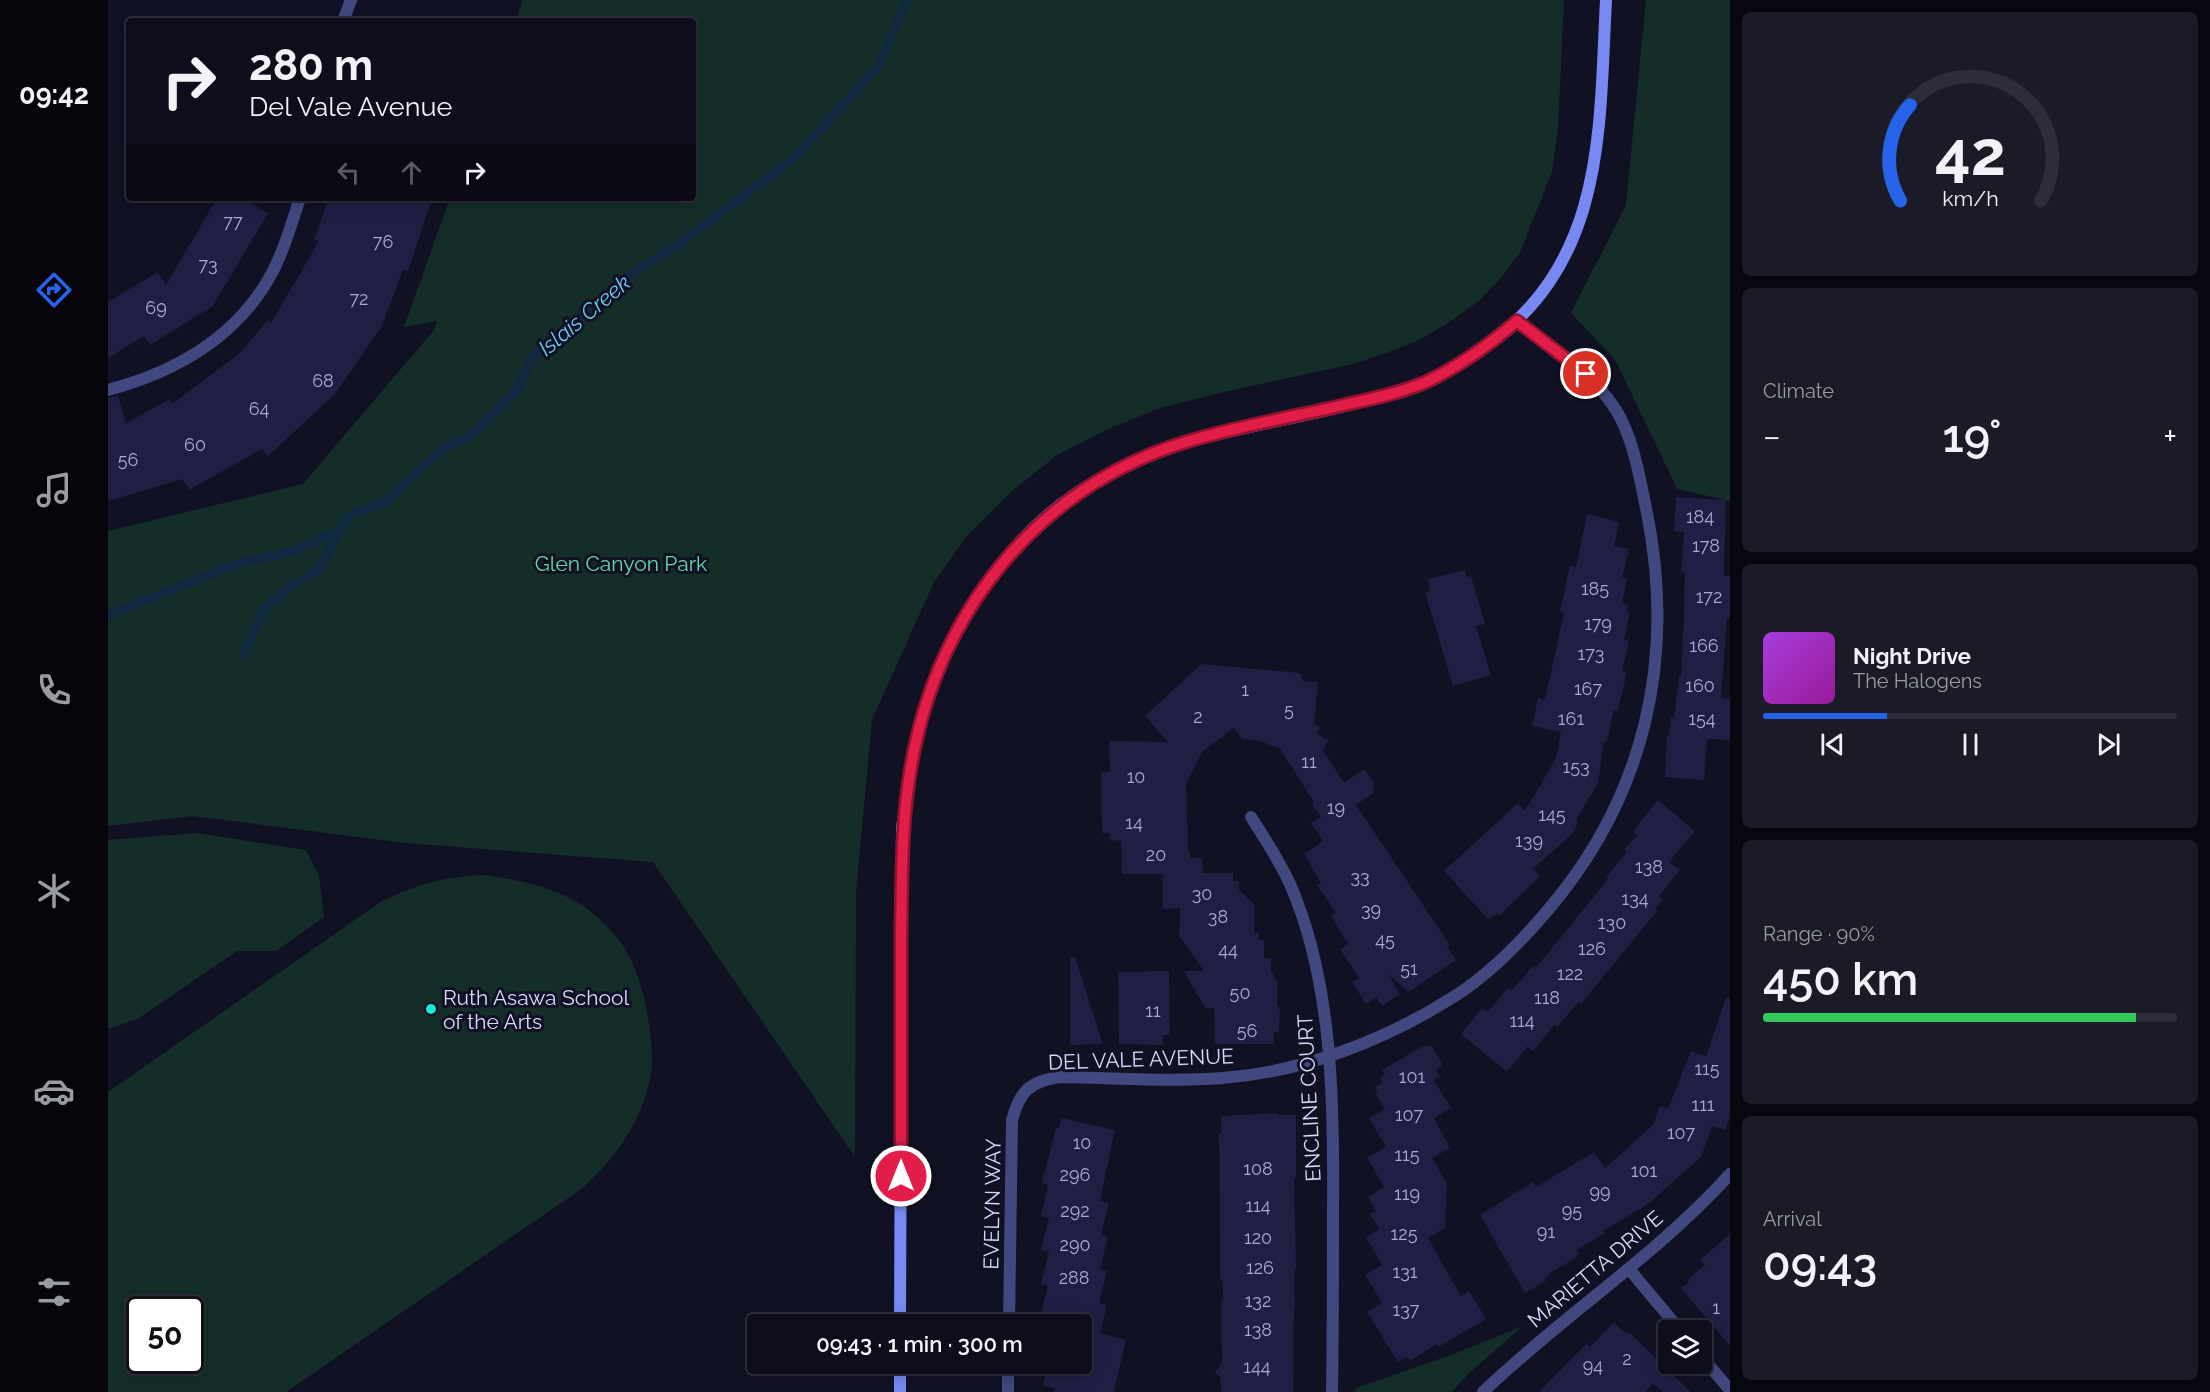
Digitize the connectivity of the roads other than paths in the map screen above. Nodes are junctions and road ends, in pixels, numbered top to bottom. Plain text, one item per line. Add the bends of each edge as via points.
1 (351, 0) edge
2 (1606, 0) edge
3 (344, 18) edge
4 (299, 201) edge
5 (1517, 321) junction
6 (108, 390) edge
7 (1251, 817) dead end
8 (1328, 1056) junction
9 (1027, 1088) joint
10 (1730, 1174) edge
11 (1629, 1269) junction
12 (900, 1314) edge
13 (1009, 1314) edge
14 (1672, 1320) edge
15 (1712, 1369) edge
16 (900, 1374) edge
17 (1008, 1374) edge
18 (1730, 1390) edge
19 (900, 1392) edge
20 (1008, 1392) edge
21 (1332, 1392) edge
22 (1483, 1392) edge

1 - 3 street
2 - 5 main road via 1598,144 1587,199 1560,265
4 - 6 street via 273,271 248,310 190,358 156,375
5 - 8 street, DEL VALE AVENUE via 1604,392 1627,434 1642,485 1659,592 1657,645 1637,756 1594,850 1529,933 1452,998 1383,1034
5 - 12 main road via 1472,356 1423,383 1187,442 1106,475 1034,529 974,601 945,656 924,711 910,767 903,828
7 - 8 street, ENCLINE COURT via 1277,858 1303,918 1322,993
8 - 9 street, DEL VALE AVENUE via 1225,1078 1059,1077
8 - 21 street, ENCLINE COURT via 1334,1124
9 - 13 street, EVELYN WAY via 1012,1120
10 - 11 street, MARIETTA DRIVE
11 - 14 street
11 - 22 street, MARIETTA DRIVE via 1510,1365
15 - 18 street
16 - 19 main road
17 - 20 street

